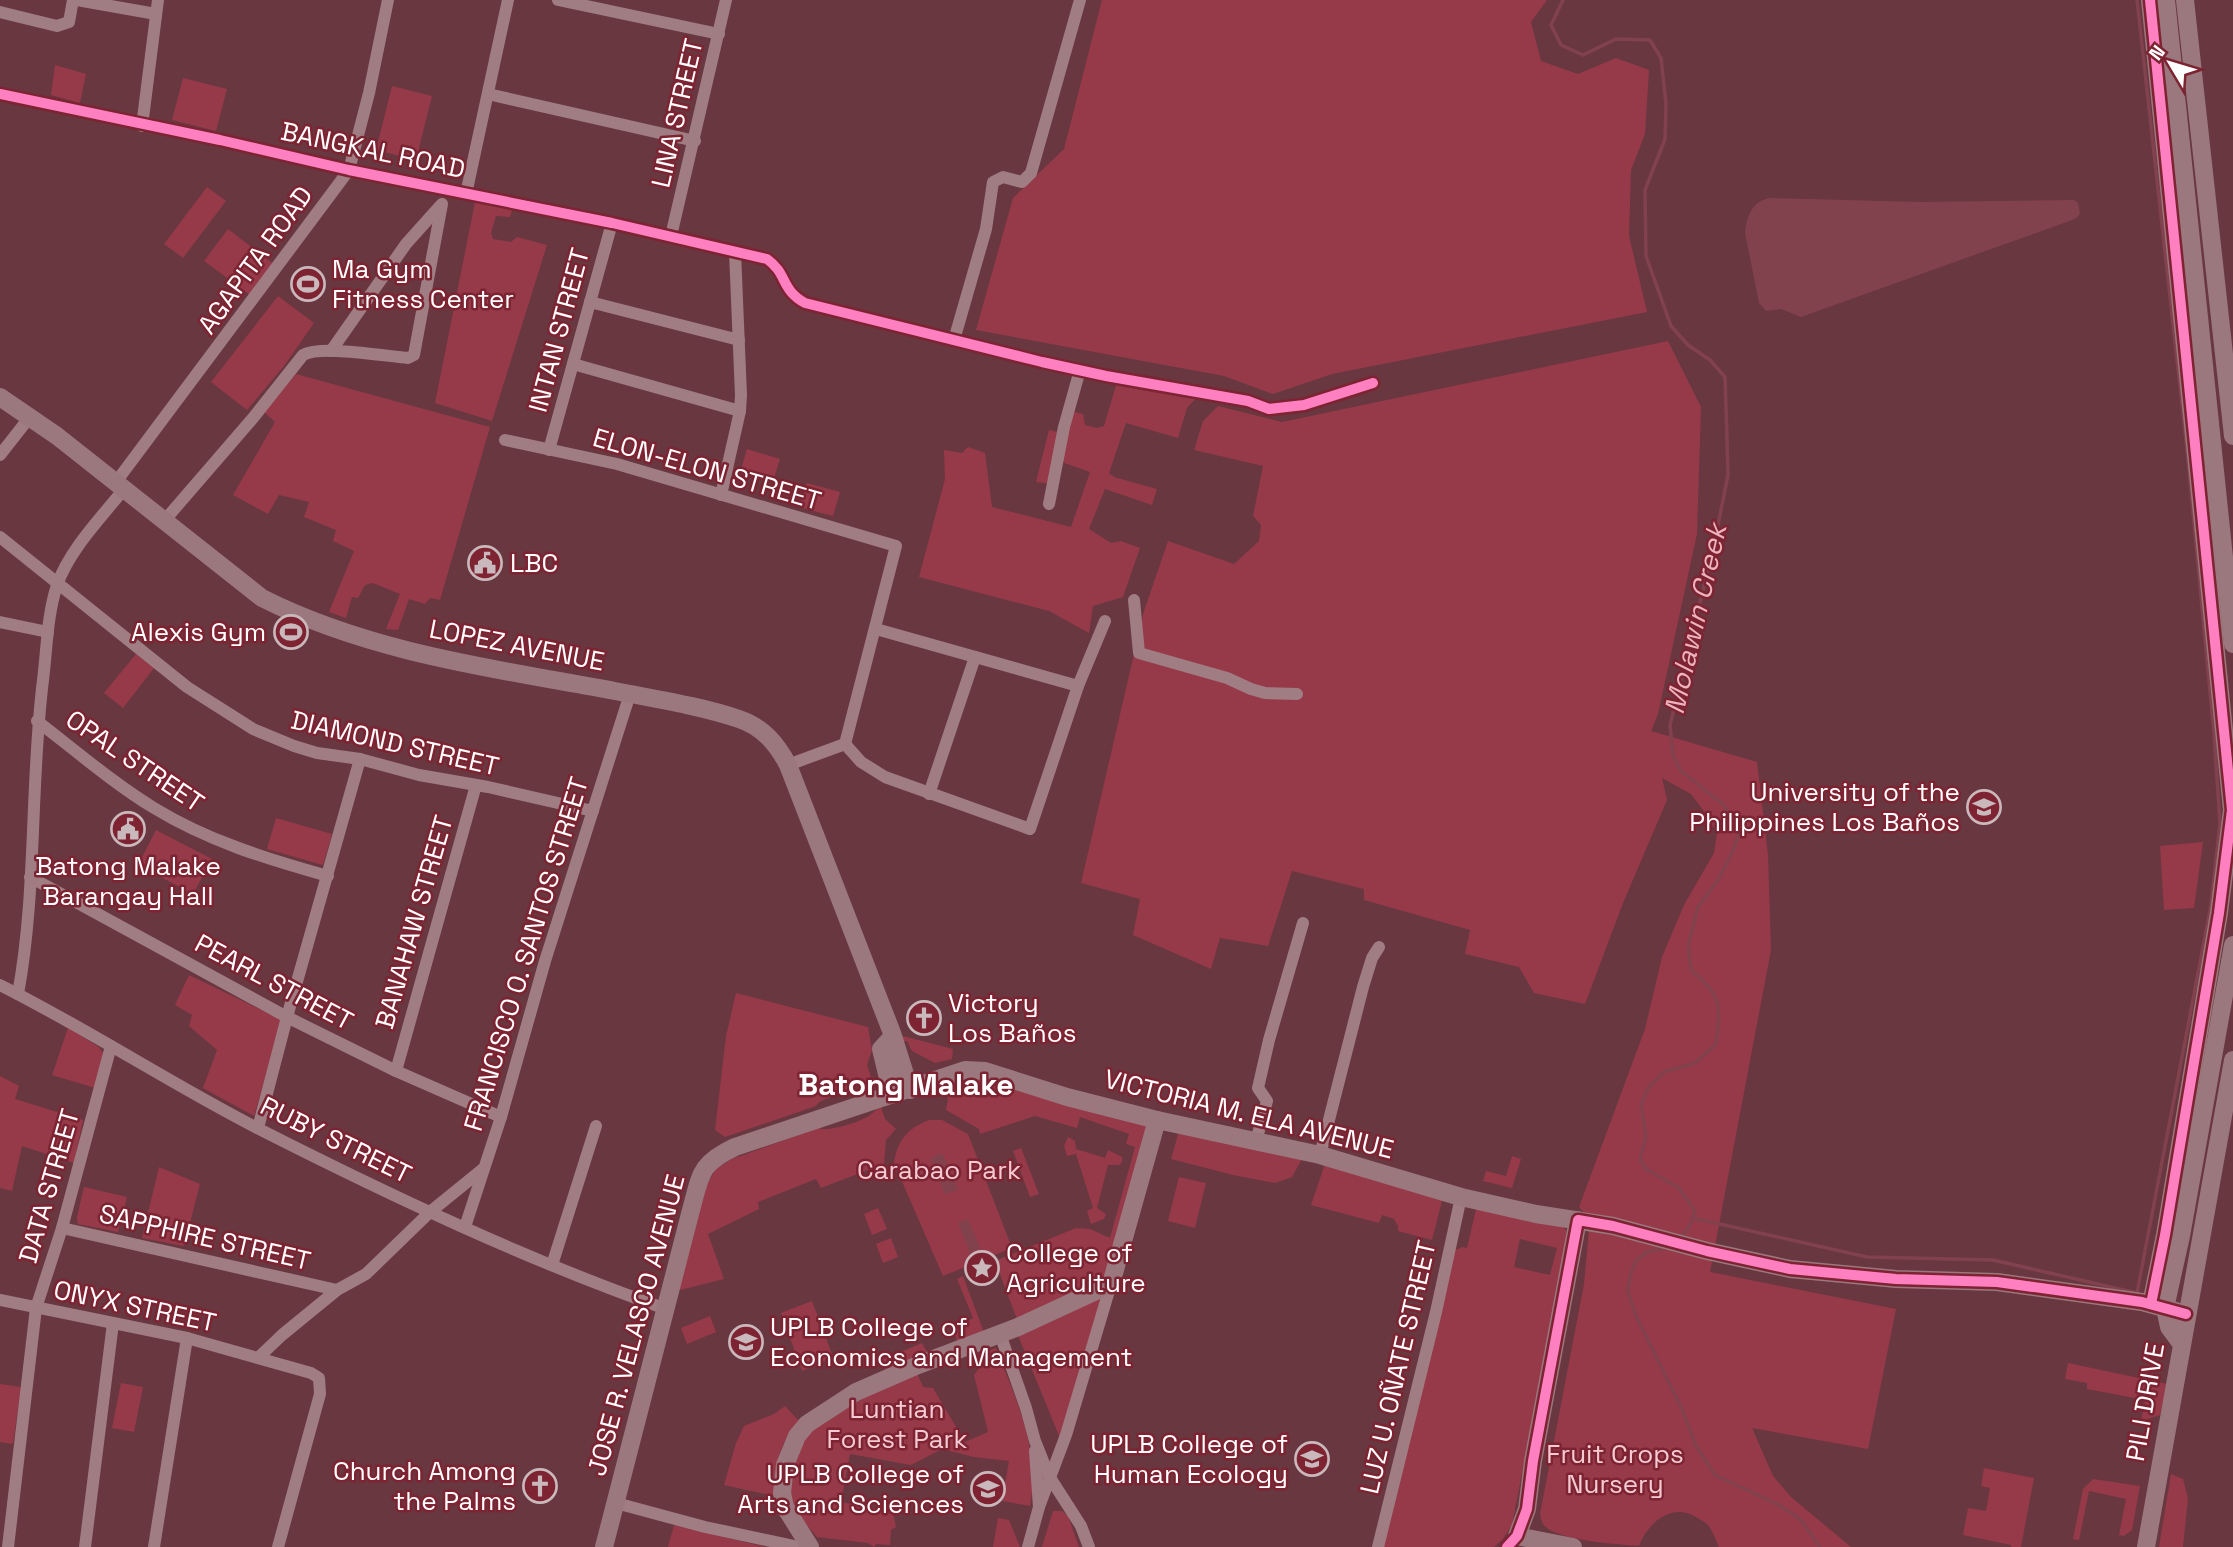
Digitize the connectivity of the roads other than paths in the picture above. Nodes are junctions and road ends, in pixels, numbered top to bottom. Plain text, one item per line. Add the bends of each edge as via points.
1 (75, 0) edge
2 (158, 0) edge
3 (388, 0) edge
4 (508, 0) edge
5 (558, 0) edge
6 (726, 0) edge
7 (1080, 0) edge
8 (2150, 0) edge
9 (2166, 0) edge
10 (2185, 0) edge
11 (0, 12) edge
12 (156, 14) junction
13 (719, 34) junction
14 (0, 94) edge
15 (488, 94) junction
16 (142, 126) junction
17 (695, 141) junction
18 (349, 170) junction
19 (447, 190) junction
20 (466, 194) junction
21 (442, 204) junction
22 (612, 223) junction
23 (671, 236) junction
24 (736, 251) junction
25 (590, 302) junction
26 (738, 340) junction
27 (954, 340) junction
28 (331, 351) junction
29 (573, 364) junction
30 (1080, 370) junction
31 (1373, 383) dead end
32 (0, 397) edge
33 (740, 411) junction
34 (29, 418) junction
35 (2233, 436) edge
36 (505, 440) dead end
37 (549, 450) junction
38 (0, 455) edge
39 (120, 485) junction
40 (721, 495) junction
41 (1049, 503) dead end
42 (164, 521) junction
43 (0, 537) edge
44 (58, 584) junction
45 (1134, 600) dead end
46 (1105, 621) dead end
47 (0, 622) edge
48 (876, 629) junction
49 (47, 632) junction
50 (2233, 644) edge
51 (975, 657) junction
52 (1078, 686) junction
53 (630, 694) junction
54 (1297, 694) dead end
55 (37, 721) junction
56 (845, 744) junction
57 (360, 758) junction
58 (788, 765) junction
59 (476, 785) junction
60 (929, 794) junction
61 (593, 811) junction
62 (328, 876) junction
63 (30, 877) junction
64 (1303, 923) dead end
65 (2233, 945) edge
66 (1379, 947) dead end
67 (0, 985) edge
68 (18, 994) junction
69 (286, 1017) junction
70 (892, 1037) junction
71 (111, 1046) junction
72 (2233, 1060) edge
73 (396, 1071) junction
74 (910, 1090) junction
75 (892, 1095) junction
76 (501, 1117) junction
77 (1157, 1120) junction
78 (596, 1126) dead end
79 (258, 1128) junction
80 (1256, 1141) junction
81 (1320, 1155) junction
82 (485, 1167) junction
83 (1461, 1197) junction
84 (430, 1212) junction
85 (1578, 1220) junction
86 (465, 1227) junction
87 (62, 1228) junction
88 (552, 1265) junction
89 (1111, 1284) junction
90 (337, 1290) junction
91 (0, 1300) edge
92 (2158, 1306) junction
93 (36, 1308) junction
94 (666, 1309) junction
95 (2186, 1314) junction
96 (113, 1323) junction
97 (1000, 1334) junction
98 (187, 1338) junction
99 (2181, 1343) junction
100 (260, 1357) junction
101 (1035, 1441) junction
102 (1049, 1476) junction
103 (615, 1503) junction
104 (1039, 1507) junction
105 (1512, 1541) edge
106 (8, 1547) edge
107 (85, 1547) edge
108 (154, 1547) edge
109 (278, 1547) edge
110 (604, 1547) edge
111 (799, 1547) edge
112 (810, 1547) edge
113 (1028, 1547) edge
114 (1089, 1547) edge
115 (1378, 1547) edge
116 (1573, 1547) edge
117 (2146, 1547) edge

1 - 11 street via 64,25
1 - 12 street
2 - 12 street
3 - 18 street, AGAPITA ROAD
4 - 15 street
5 - 13 street
6 - 13 street, LINA STREET
7 - 27 street via 1031,173 1022,182 1003,177 993,182 986,229
8 - 92 street via 2232,810 2165,1235
9 - 50 street
10 - 35 street
12 - 16 street
13 - 17 street, LINA STREET
14 - 16 street, BANGKAL ROAD
15 - 17 street
15 - 20 street
16 - 18 street, BANGKAL ROAD
17 - 23 street, LINA STREET
18 - 19 street, BANGKAL ROAD
18 - 39 street, AGAPITA ROAD
19 - 20 street, BANGKAL ROAD
19 - 21 street
20 - 22 street, BANGKAL ROAD
21 - 28 street via 407,244
21 - 28 street via 414,355
22 - 23 street, BANGKAL ROAD
22 - 25 street, INTAN STREET
23 - 24 street, BANGKAL ROAD
24 - 26 street
24 - 27 street, BANGKAL ROAD via 767,259 778,267 791,296 805,303
25 - 26 street
25 - 29 street, INTAN STREET
26 - 33 street
27 - 30 street, BANGKAL ROAD
28 - 42 street via 303,355
29 - 33 street
29 - 37 street, INTAN STREET
30 - 31 street, BANGKAL ROAD via 1248,401 1269,409 1304,405
30 - 41 street
32 - 34 street, LOPEZ AVENUE
33 - 40 street
34 - 38 street
34 - 39 street, LOPEZ AVENUE
36 - 37 street, ELON-ELON STREET
37 - 40 street, ELON-ELON STREET via 617,464
39 - 42 street, LOPEZ AVENUE
39 - 44 street, AGAPITA ROAD
40 - 48 street, ELON-ELON STREET via 896,545
42 - 53 street, LOPEZ AVENUE via 262,598 299,617 377,643
43 - 44 street, DIAMOND STREET
44 - 49 street, AGAPITA ROAD
44 - 57 street, DIAMOND STREET via 167,672 233,718 294,746
45 - 54 street via 1139,653 1265,693
46 - 52 street
47 - 49 street
48 - 51 street
48 - 56 street
49 - 55 street, AGAPITA ROAD
51 - 52 street
51 - 60 street
52 - 60 street via 1030,829
53 - 58 street, LOPEZ AVENUE via 740,719 772,740
53 - 61 street, FRANCISCO O. SANTOS STREET
55 - 62 street, OPAL STREET via 153,807 210,838
55 - 63 street, AGAPITA ROAD
56 - 58 street
56 - 60 street via 872,770
57 - 59 street, DIAMOND STREET
57 - 62 street
58 - 70 street, LOPEZ AVENUE
59 - 61 street, DIAMOND STREET
59 - 73 street, BANAHAW STREET
61 - 76 street, FRANCISCO O. SANTOS STREET
62 - 69 street
63 - 68 street, AGAPITA ROAD
63 - 69 street, PEARL STREET
64 - 80 street via 1258,1088 1267,1101
65 - 92 street via 2181,1236
66 - 81 street via 1363,987
67 - 68 street, RUBY STREET
68 - 71 street, RUBY STREET
69 - 73 street, PEARL STREET
69 - 79 street
70 - 74 street, LOPEZ AVENUE
70 - 75 street via 881,1049
71 - 79 street, RUBY STREET
71 - 87 street, DATA STREET
72 - 95 street, PILI DRIVE
73 - 76 street, PEARL STREET
74 - 75 street, JOSE R. VELASCO AVENUE
74 - 77 street, VICTORIA M. ELA AVENUE via 965,1070 985,1071
75 - 94 street, JOSE R. VELASCO AVENUE via 714,1157 700,1179
76 - 82 street, FRANCISCO O. SANTOS STREET
77 - 80 street, VICTORIA M. ELA AVENUE
77 - 89 street
78 - 88 street
79 - 84 street, RUBY STREET
80 - 81 street, VICTORIA M. ELA AVENUE
81 - 83 street, VICTORIA M. ELA AVENUE
82 - 84 street
82 - 86 street, FRANCISCO O. SANTOS STREET
83 - 85 street, VICTORIA M. ELA AVENUE
83 - 115 street, LUZ U. OÑATE STREET
84 - 86 street, RUBY STREET
84 - 90 street via 366,1275
85 - 92 street, VICTORIA M. ELA AVENUE via 1790,1269 1997,1282
85 - 105 street via 1527,1509
86 - 88 street, RUBY STREET
87 - 90 street, SAPPHIRE STREET
87 - 93 street, DATA STREET
88 - 94 street, RUBY STREET
89 - 97 street
89 - 102 street via 1066,1436
90 - 100 street
91 - 93 street, ONYX STREET
92 - 95 street, VICTORIA M. ELA AVENUE
92 - 99 street
93 - 96 street, ONYX STREET
93 - 106 street, DATA STREET
94 - 103 street, JOSE R. VELASCO AVENUE
95 - 99 street, PILI DRIVE
96 - 98 street, ONYX STREET
96 - 107 street
97 - 101 street
97 - 112 street via 856,1392 807,1424 785,1465 782,1493 785,1507
98 - 100 street, ONYX STREET
98 - 108 street
99 - 117 street, PILI DRIVE
100 - 109 street, ONYX STREET via 311,1373 321,1386
101 - 102 street
101 - 104 street
102 - 104 street
102 - 114 street
103 - 110 street, JOSE R. VELASCO AVENUE
103 - 111 street
104 - 113 street
105 - 116 street

